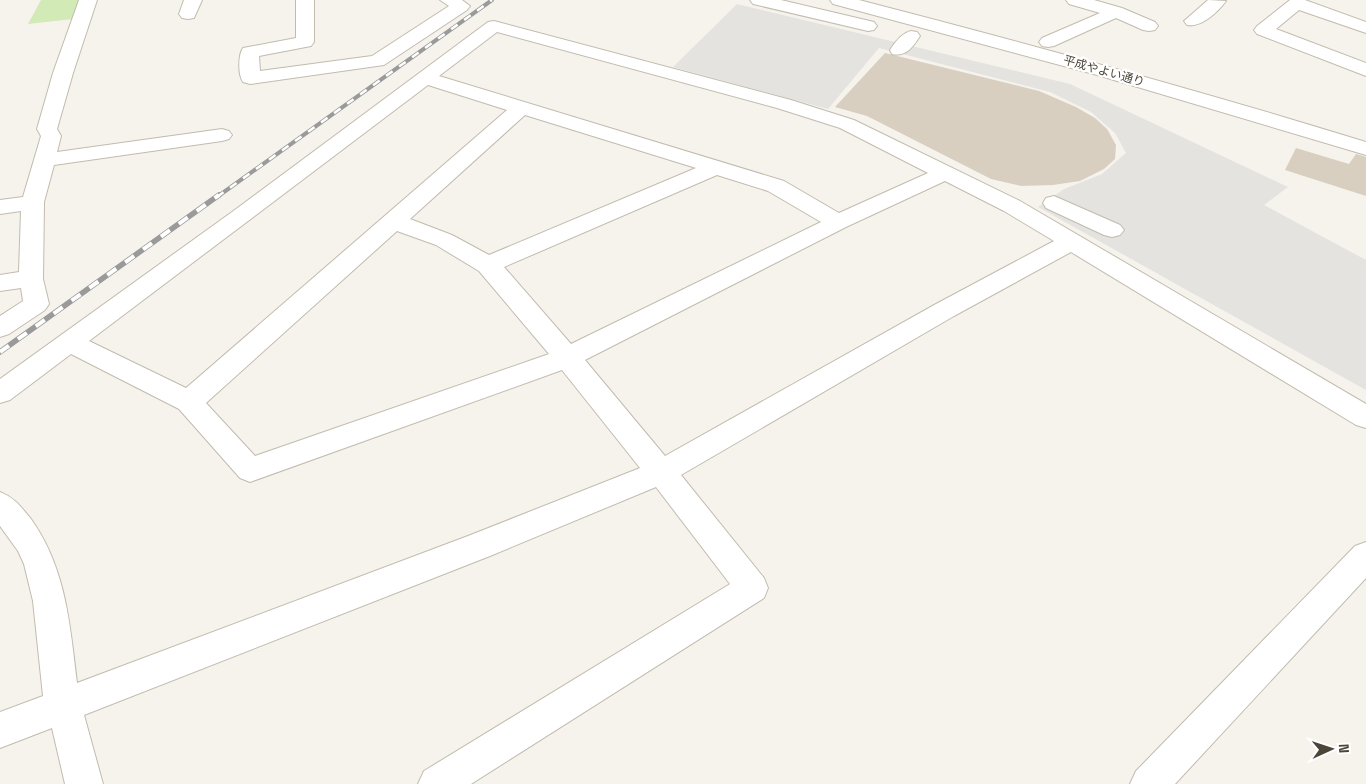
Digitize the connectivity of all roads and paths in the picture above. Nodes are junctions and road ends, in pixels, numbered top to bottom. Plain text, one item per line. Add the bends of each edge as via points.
1 (88, 0) edge
2 (305, 0) edge
3 (448, 0) edge
4 (760, 0) edge
5 (839, 0) edge
6 (906, 0) edge
7 (1075, 0) edge
8 (1216, 0) edge
9 (1116, 12) junction
10 (1193, 21) dead end
11 (1149, 26) dead end
12 (1366, 28) edge
13 (1048, 42) junction
14 (1366, 70) edge
15 (424, 78) junction
16 (1202, 98) junction
17 (521, 108) junction
18 (222, 135) dead end
19 (1366, 149) edge
20 (44, 160) junction
21 (715, 168) junction
22 (945, 173) junction
23 (33, 202) junction
24 (1054, 203) dead end
25 (0, 207) edge
26 (393, 221) junction
27 (838, 222) junction
28 (1112, 230) dead end
29 (1071, 242) junction
30 (488, 265) junction
31 (31, 279) junction
32 (0, 283) edge
33 (0, 328) edge
34 (69, 342) junction
35 (566, 358) junction
36 (0, 393) edge
37 (189, 402) junction
38 (1366, 417) edge
39 (661, 472) junction
40 (0, 506) edge
41 (1366, 556) edge
42 (62, 707) junction
43 (0, 730) edge
44 (84, 784) edge
45 (436, 784) edge
46 (1149, 784) edge

1 - 20 street via 46,129 51,136
2 - 3 street via 304,42 250,52 250,78 377,61 461,6
4 - 16 street via 887,31 905,43
5 - 16 street, 平成やよい通り
6 - 13 street
7 - 9 street
8 - 10 street
9 - 11 street
9 - 13 street
12 - 14 street via 1296,3 1263,30
13 - 16 street
15 - 17 street
15 - 22 street via 494,26 848,124
15 - 34 street
16 - 19 street, 平成やよい通り
17 - 21 street
17 - 26 street
18 - 20 street
20 - 23 street
21 - 27 street via 776,186
21 - 30 street
22 - 27 street
22 - 29 street via 1012,206
23 - 25 street
23 - 31 street
24 - 28 street
26 - 30 street via 444,240
26 - 37 street
27 - 35 street
29 - 38 street
29 - 39 street
30 - 35 street
31 - 32 street
31 - 33 street via 36,304
34 - 36 street
34 - 37 street
35 - 37 street via 250,470
35 - 39 street
39 - 42 street
39 - 45 street via 752,588
40 - 42 street via 29,542 40,564 50,601
41 - 46 street
42 - 43 street
42 - 44 street via 70,723

